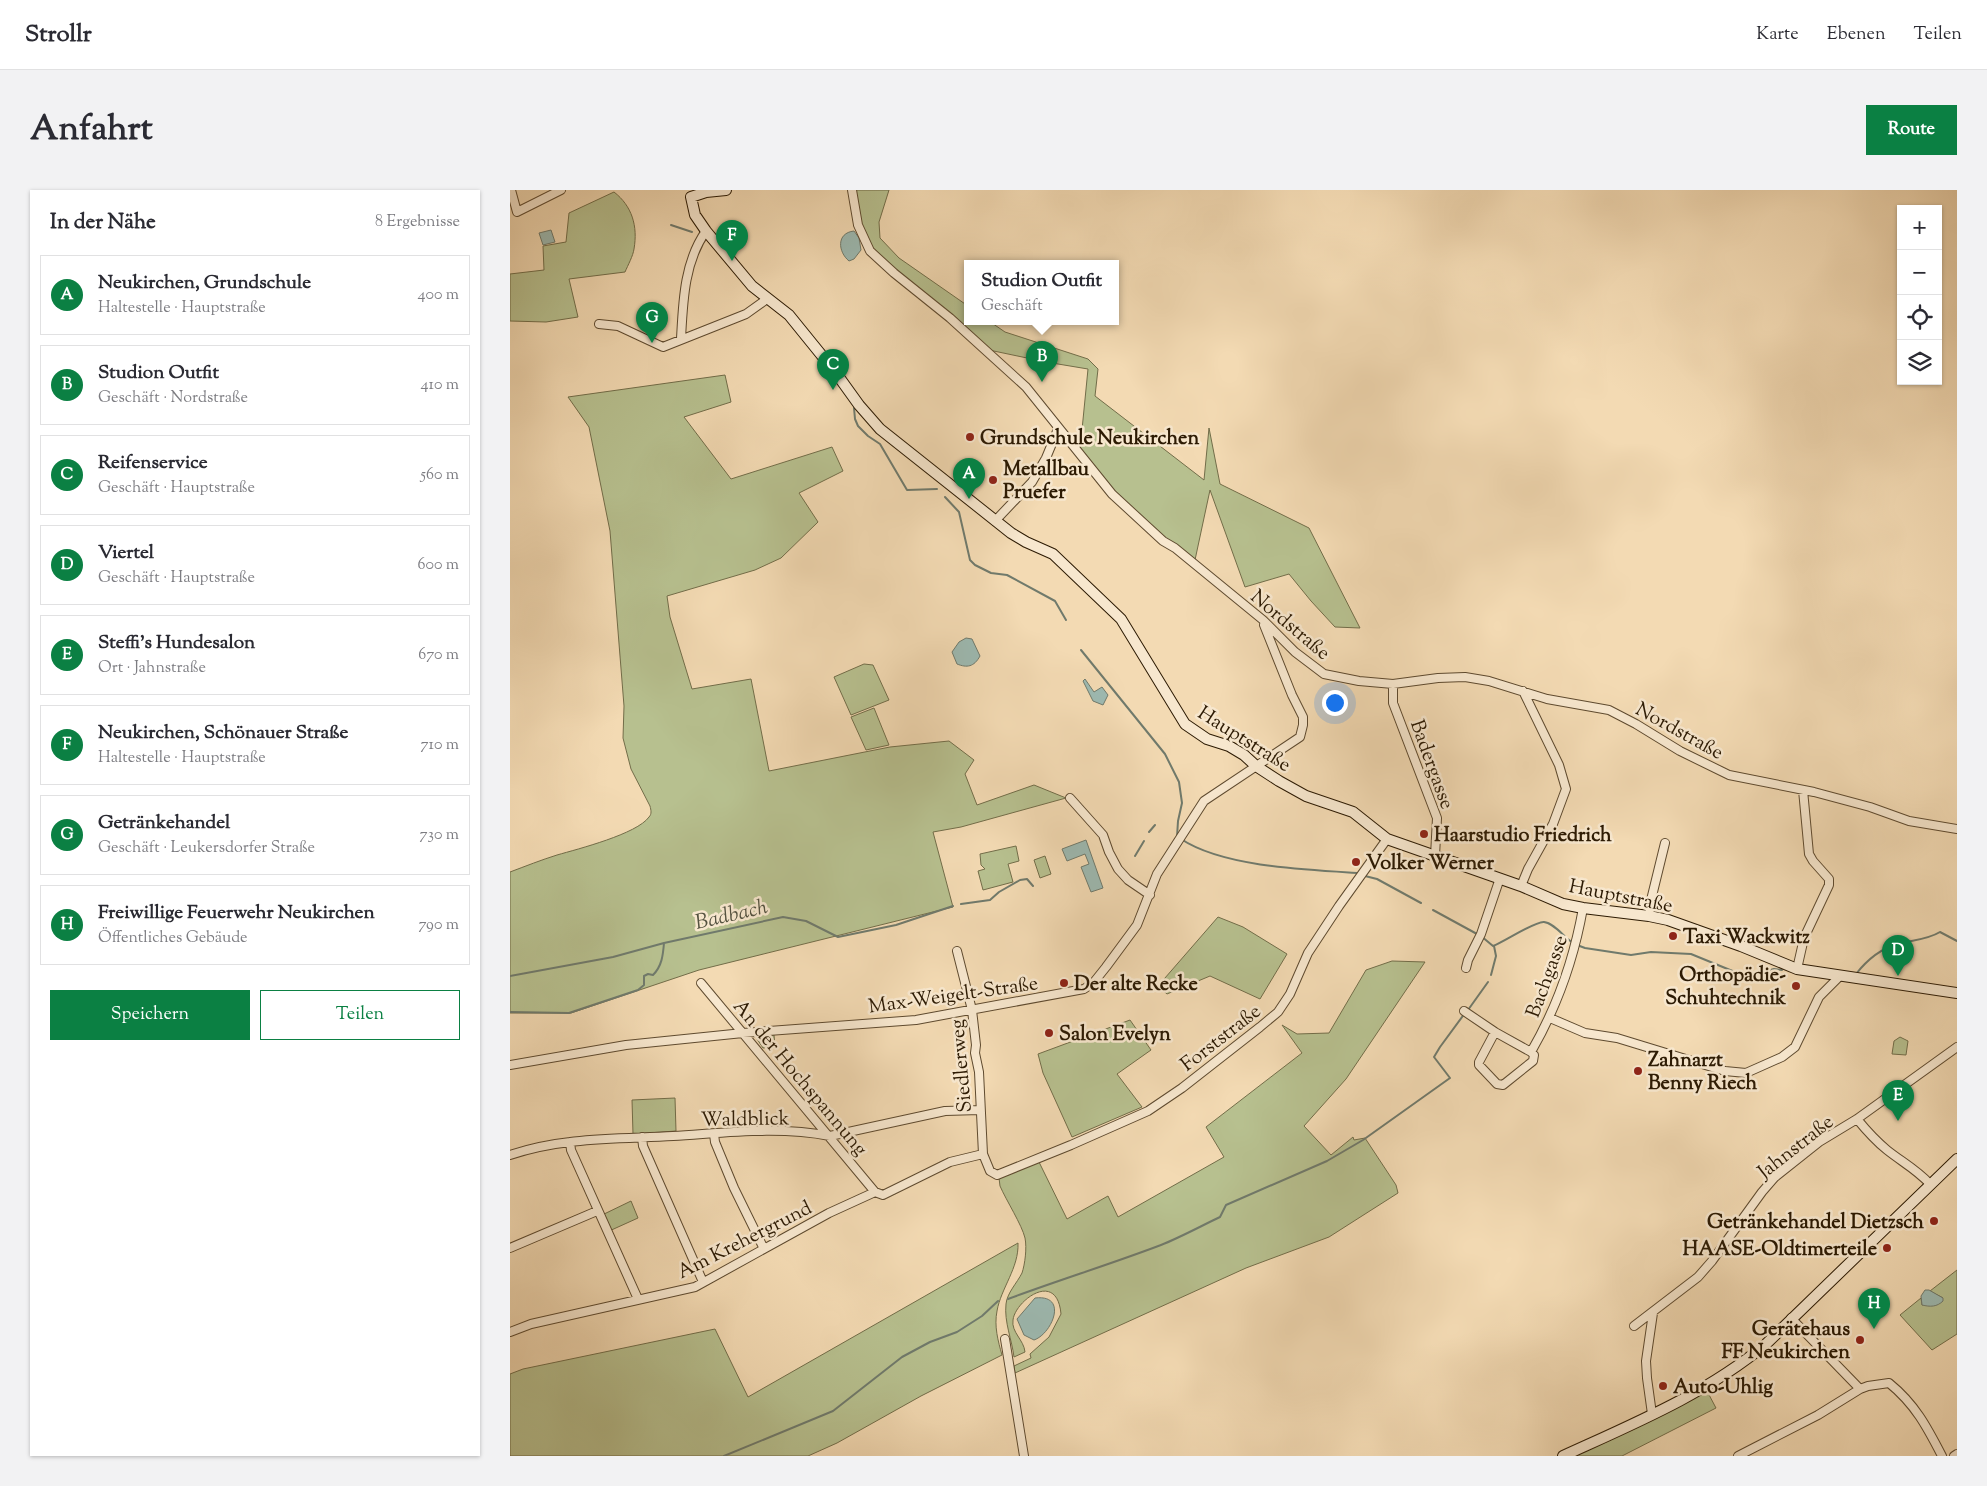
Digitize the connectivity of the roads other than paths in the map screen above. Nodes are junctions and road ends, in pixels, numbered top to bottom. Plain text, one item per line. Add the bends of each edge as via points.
1 (512, 190) edge
2 (561, 190) edge
3 (726, 190) edge
4 (852, 190) edge
5 (689, 193) edge
6 (706, 232) junction
7 (767, 299) junction
8 (599, 324) dead end
9 (681, 338) junction
10 (1058, 429) junction
11 (995, 521) junction
12 (1263, 620) junction
13 (1394, 684) junction
14 (1523, 691) junction
15 (1256, 766) junction
16 (1803, 790) junction
17 (1070, 798) dead end
18 (1957, 829) edge
19 (1387, 839) junction
20 (1666, 843) dead end
21 (1435, 856) junction
22 (1500, 878) junction
23 (1522, 886) junction
24 (1150, 895) junction
25 (1583, 908) junction
26 (1649, 916) junction
27 (957, 951) dead end
28 (1466, 968) dead end
29 (1797, 969) junction
30 (1840, 976) junction
31 (701, 983) dead end
32 (1957, 993) edge
33 (972, 1010) junction
34 (1467, 1013) dead end
35 (1550, 1018) junction
36 (1495, 1032) junction
37 (743, 1033) junction
38 (1957, 1048) edge
39 (1531, 1052) junction
40 (510, 1065) edge
41 (980, 1110) junction
42 (1857, 1119) junction
43 (714, 1134) junction
44 (830, 1136) junction
45 (642, 1137) junction
46 (570, 1142) junction
47 (983, 1154) junction
48 (510, 1155) edge
49 (1957, 1159) edge
50 (997, 1175) joint
51 (1930, 1184) junction
52 (875, 1192) junction
53 (597, 1211) junction
54 (510, 1248) edge
55 (764, 1249) junction
56 (703, 1282) junction
57 (638, 1299) junction
58 (1653, 1313) junction
59 (1791, 1318) junction
60 (1634, 1326) dead end
61 (510, 1332) edge
62 (1005, 1339) dead end
63 (1860, 1389) junction
64 (1652, 1414) junction
65 (1957, 1454) edge
66 (1024, 1456) edge
67 (1562, 1456) edge
68 (1738, 1456) edge
69 (1942, 1456) edge
70 (1954, 1456) edge

1 - 2 street via 517,212
3 - 5 street
4 - 10 street, Nordstraße via 858,225 870,251 1006,368 1044,408
5 - 6 street, Hauptstraße via 695,215
6 - 7 street, Hauptstraße
6 - 9 street via 692,258 687,279
7 - 9 street via 746,314
7 - 11 street, Hauptstraße via 789,315 880,429
8 - 9 street via 618,326 663,347
10 - 11 street via 1032,482
10 - 12 street, Nordstraße via 1112,494 1163,541
11 - 15 street, Hauptstraße via 1026,542 1053,554 1121,619 1185,724 1207,739 1229,746
12 - 13 street, Nordstraße via 1295,652 1324,674
12 - 15 street, Max-Weigelt-Straße via 1303,717 1303,724 1300,738
13 - 14 street, Nordstraße via 1465,677
13 - 21 street, Badergasse via 1393,703 1437,818
14 - 16 street, Nordstraße via 1547,699 1609,710 1729,775
14 - 23 street via 1559,765 1566,789 1553,824
15 - 19 street, Hauptstraße via 1306,796 1353,812
15 - 24 street, Max-Weigelt-Straße via 1204,801 1157,874
16 - 18 street, Nordstraße via 1909,821
16 - 29 street via 1809,854 1829,879 1829,885 1804,938
17 - 24 street via 1103,835 1118,869
19 - 21 street, Hauptstraße
19 - 50 street, Forststraße via 1308,953 1290,994 1278,1012 1148,1111
20 - 26 street
21 - 22 street, Hauptstraße
22 - 23 street, Hauptstraße
22 - 28 street
23 - 25 street, Hauptstraße via 1563,904
24 - 33 street, Max-Weigelt-Straße via 1136,925 1094,982 1084,989
25 - 26 street, Hauptstraße
25 - 35 street, Bachgasse via 1576,944
26 - 29 street, Hauptstraße via 1741,946
27 - 33 street, Siedlerweg
29 - 30 street, Hauptstraße
30 - 32 street, Hauptstraße
30 - 35 street via 1819,997 1794,1047 1782,1057 1746,1073 1725,1070 1617,1038 1585,1033
31 - 37 street, An der Hochspannung
33 - 37 street, Max-Weigelt-Straße via 916,1020
33 - 41 street, Siedlerweg
34 - 36 street, Bachgasse
35 - 39 street, Bachgasse
36 - 39 street, Bachgasse
36 - 39 street, Bachgasse via 1479,1065 1496,1084 1503,1085 1533,1061
37 - 40 street, Max-Weigelt-Straße via 626,1045
37 - 44 street, An der Hochspannung
38 - 42 street, Jahnstraße
41 - 44 street, Waldblick via 945,1111
41 - 47 street, Siedlerweg
42 - 51 street via 1888,1150
42 - 58 street, Jahnstraße via 1819,1142 1775,1177 1698,1277
43 - 44 street, Waldblick via 764,1131
43 - 45 street, Waldblick
43 - 55 street via 734,1188
44 - 52 street, An der Hochspannung
45 - 46 street, Waldblick
45 - 56 street via 643,1146
46 - 48 street, Waldblick via 534,1147
46 - 53 street
47 - 50 street, Siedlerweg via 990,1171
47 - 52 street, Am Krehergrund via 950,1162 883,1195
49 - 51 street
51 - 59 street
52 - 55 street, Am Krehergrund
53 - 54 street
53 - 57 street
55 - 56 street, Am Krehergrund
56 - 57 street, Am Krehergrund via 688,1289
57 - 61 street, Am Krehergrund via 531,1324
58 - 60 street, Jahnstraße
58 - 64 street via 1646,1361
59 - 63 street
59 - 64 street via 1741,1365
62 - 66 street
63 - 68 street via 1818,1415
63 - 69 street via 1889,1383 1905,1396
64 - 67 street
65 - 70 street

